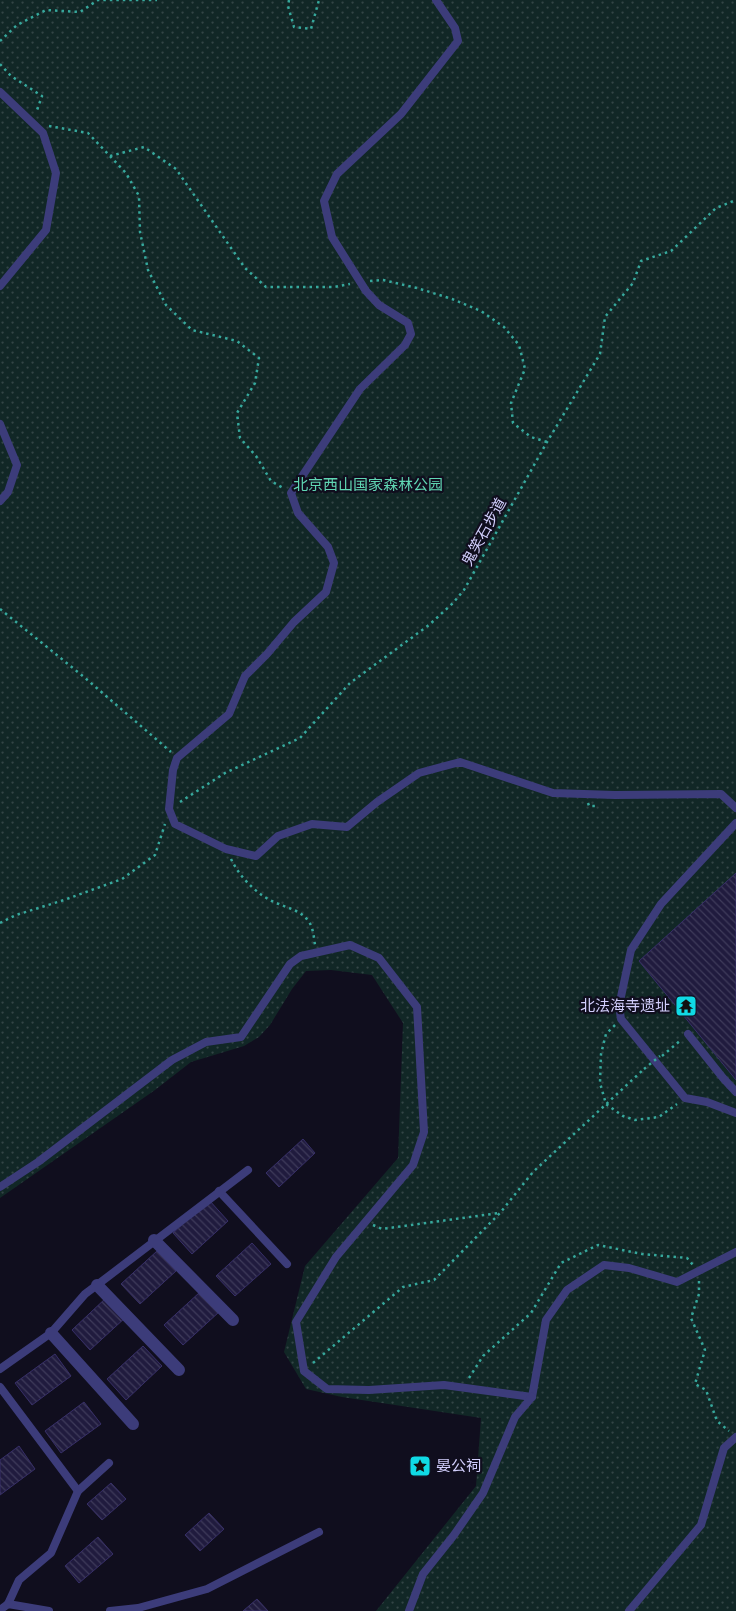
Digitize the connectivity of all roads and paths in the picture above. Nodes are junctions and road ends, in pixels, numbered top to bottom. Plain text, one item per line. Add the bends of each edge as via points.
1 (157, 0) edge
2 (289, 0) edge
3 (319, 0) edge
4 (436, 0) edge
5 (0, 41) edge
6 (0, 64) edge
7 (0, 92) edge
8 (33, 124) junction
9 (736, 200) edge
10 (0, 286) edge
11 (0, 424) edge
12 (291, 493) junction
13 (0, 500) edge
14 (0, 609) edge
15 (177, 758) junction
16 (736, 808) edge
17 (169, 809) junction
18 (736, 823) edge
19 (226, 849) junction
20 (0, 923) edge
21 (317, 952) junction
22 (622, 1019) junction
23 (688, 1034) joint
24 (736, 1092) edge
25 (685, 1098) junction
26 (606, 1104) junction
27 (736, 1113) edge
28 (248, 1170) dead end
29 (0, 1187) edge
30 (219, 1191) junction
31 (500, 1212) junction
32 (366, 1223) junction
33 (154, 1240) junction
34 (736, 1252) edge
35 (287, 1264) dead end
36 (699, 1271) junction
37 (97, 1285) junction
38 (232, 1320) dead end
39 (51, 1333) junction
40 (0, 1369) edge
41 (179, 1370) dead end
42 (304, 1371) junction
43 (0, 1387) edge
44 (532, 1397) junction
45 (133, 1424) dead end
46 (736, 1437) edge
47 (109, 1464) dead end
48 (78, 1491) junction
49 (320, 1532) dead end
50 (8, 1604) junction
51 (0, 1610) edge
52 (49, 1611) edge
53 (110, 1611) edge
54 (409, 1611) edge
55 (629, 1611) edge

1 - 5 path via 98,0 80,12 46,10 17,25
2 - 3 path via 294,27 311,29
4 - 12 lane via 454,28 458,41 401,114 337,174 324,201 332,237 366,291 379,305 408,323 411,334 405,345 360,389
6 - 8 path via 11,76 42,96
7 - 8 lane
8 - 10 lane via 43,134 56,173 46,230
8 - 12 path via 88,133 126,174 139,196 140,232 148,270 166,304 192,330 237,341 259,358 255,382 237,413 240,438 256,456 270,481
9 - 17 path, 鬼笑石步道 via 716,208 671,251 641,261 633,283 605,317 600,354 464,590 453,603 429,625 350,683 300,738 226,773
11 - 13 lane via 17,465 8,492
12 - 15 lane via 298,513 328,546 334,563 326,592 245,676 230,714
14 - 15 path via 84,676
15 - 17 lane
16 - 19 lane via 721,794 554,793 460,762 419,773 347,827 312,824 278,836 256,856
17 - 19 lane via 175,824
17 - 20 path via 155,855 122,879 16,914
18 - 22 lane via 661,904 631,950 619,1006
19 - 21 path via 237,871 254,889 277,904 294,909 310,922
21 - 29 lane via 301,956 290,964 241,1037 206,1042 172,1060
21 - 32 lane via 350,946 379,958 417,1007 424,1132 413,1165
22 - 25 lane
22 - 26 path via 606,1034 601,1054 600,1083
23 - 24 lane
23 - 26 path, bridge
25 - 26 path via 659,1117 634,1120
25 - 27 lane
26 - 31 path via 533,1172
28 - 30 lane
30 - 33 lane
30 - 35 lane
31 - 32 path via 382,1229
31 - 42 path via 434,1280 403,1287
32 - 42 lane via 336,1257 296,1322
33 - 37 lane
33 - 38 street
34 - 36 lane
36 - 44 lane via 676,1282 629,1268 604,1265 567,1290 546,1320
36 - 46 path via 699,1294 691,1318 705,1350 695,1384 706,1390 717,1421
37 - 39 lane
37 - 41 street
39 - 40 lane
39 - 45 street
42 - 44 lane via 327,1389 444,1385
43 - 48 lane
44 - 54 lane via 515,1417 483,1493 423,1574
46 - 55 lane via 724,1448 700,1525
47 - 48 lane
48 - 50 lane via 51,1554 19,1580
49 - 53 lane via 207,1589 138,1608
50 - 51 lane
50 - 52 lane

